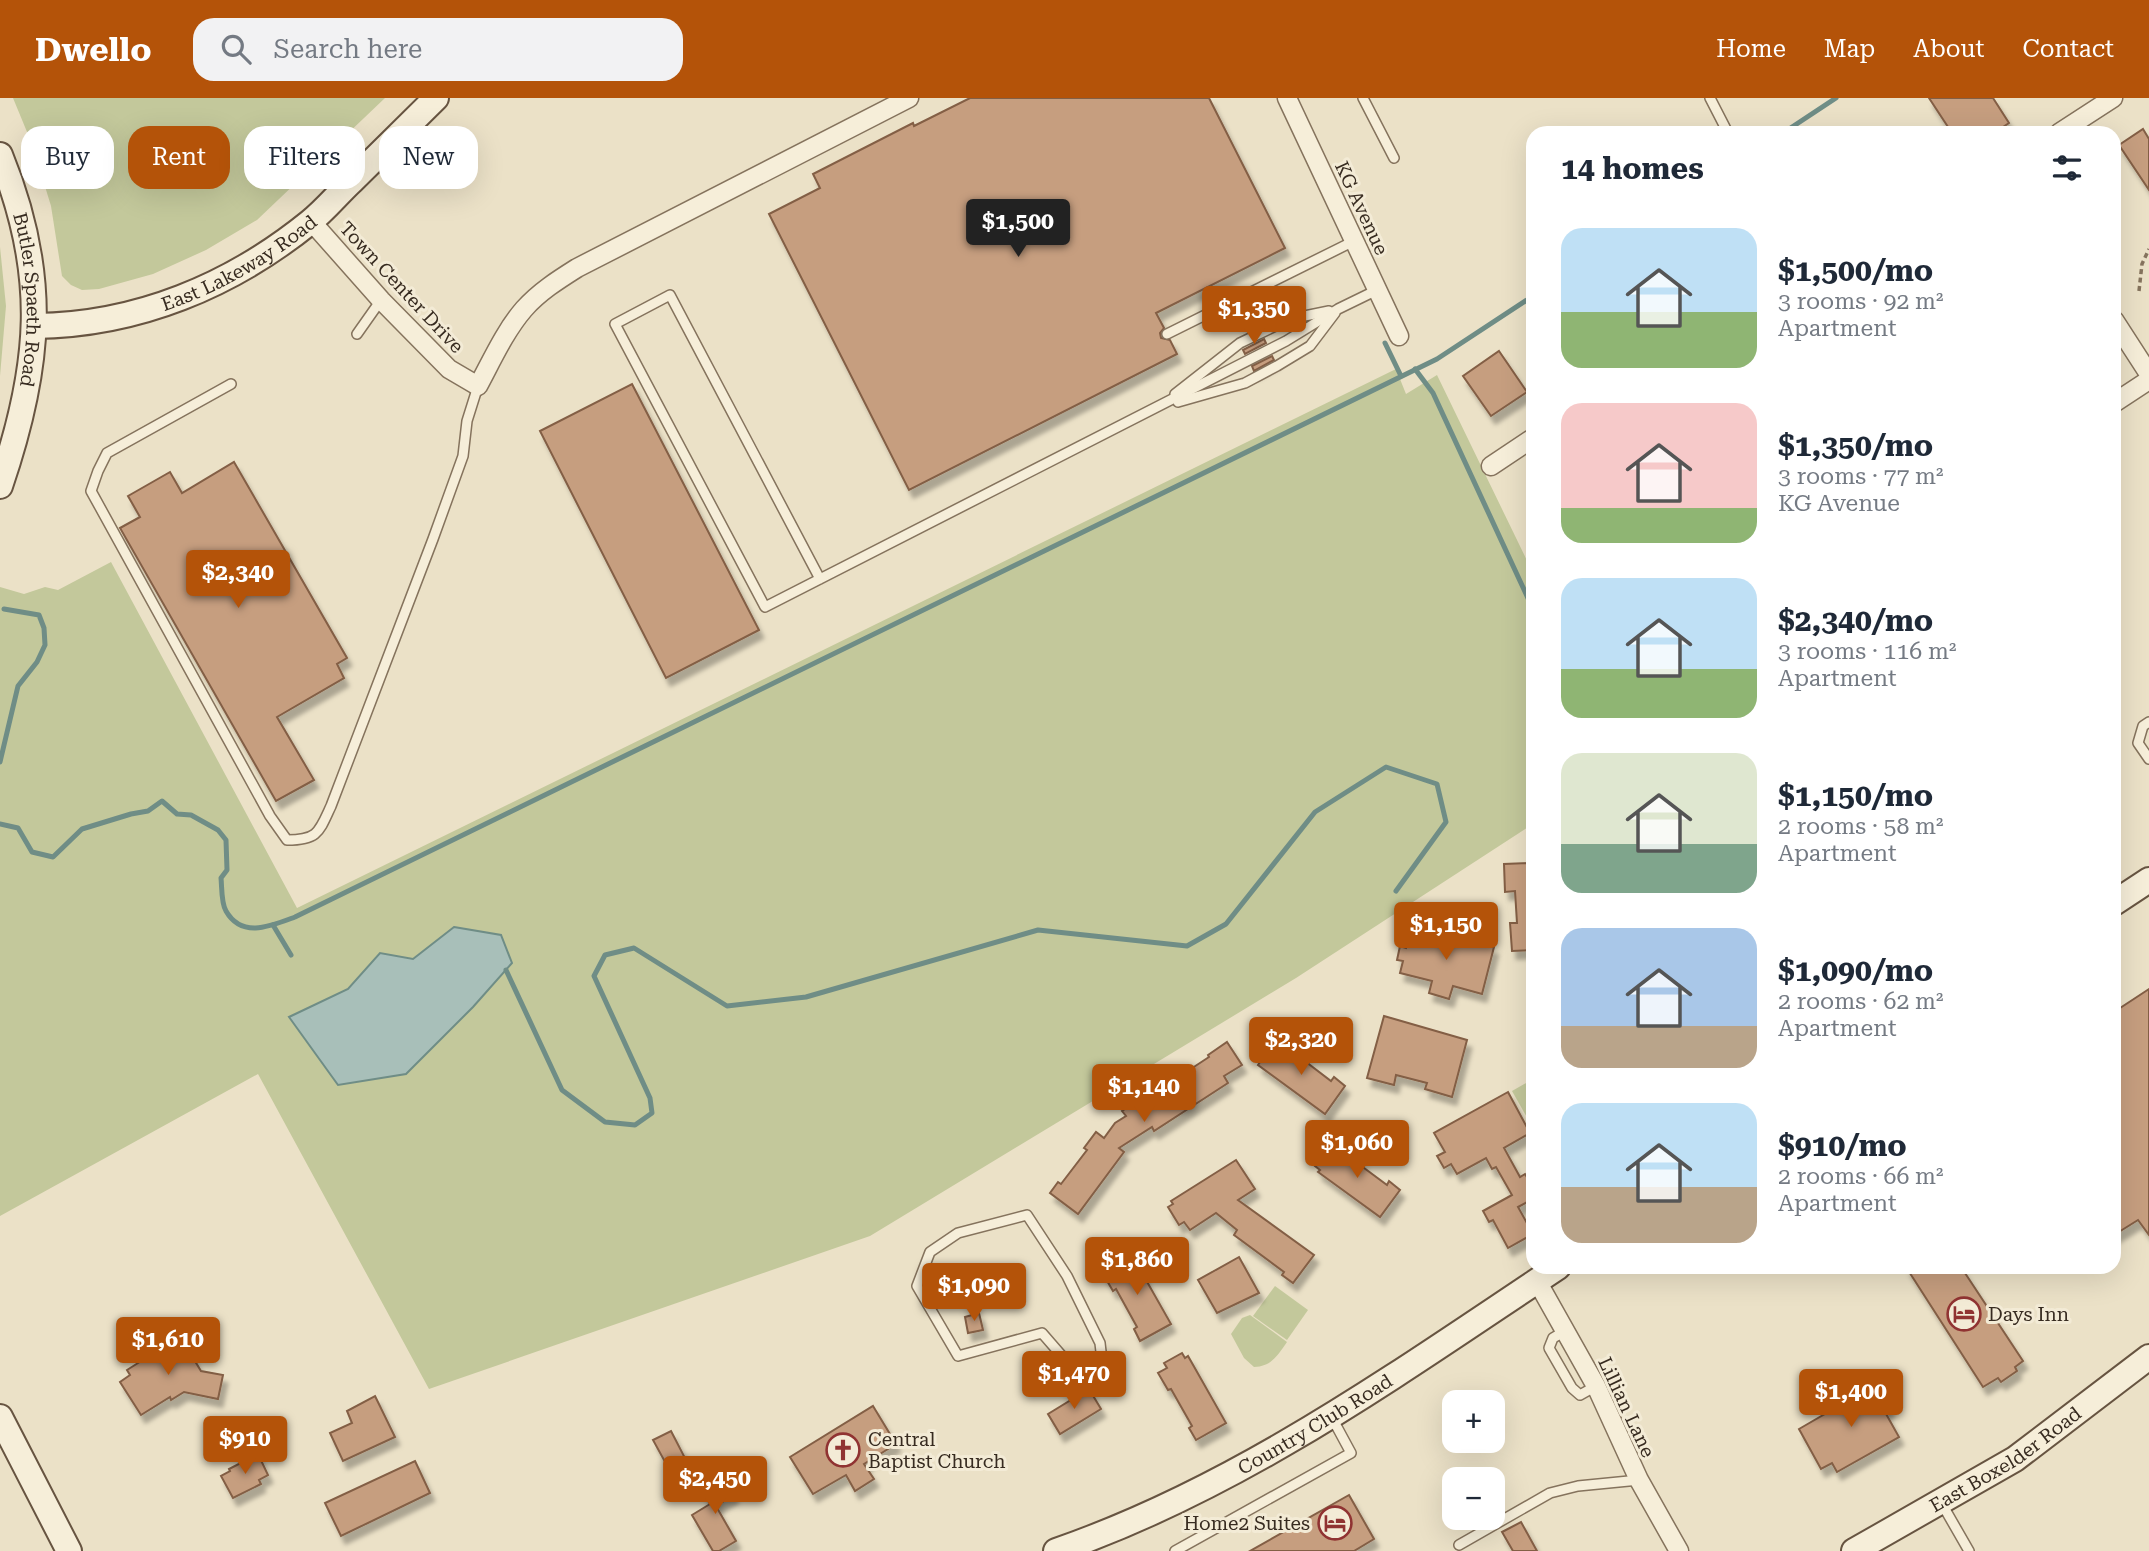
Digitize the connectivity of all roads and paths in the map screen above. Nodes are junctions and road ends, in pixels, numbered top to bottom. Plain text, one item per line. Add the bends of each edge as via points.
1 (436, 98) edge
2 (909, 98) edge
3 (1287, 98) edge
4 (1363, 98) edge
5 (1710, 98) edge
6 (2113, 98) edge
7 (1724, 126) edge
8 (2070, 126) edge
9 (0, 155) edge
10 (1394, 158) dead end
11 (311, 221) junction
12 (1354, 241) junction
13 (2149, 250) edge
14 (1377, 290) junction
15 (2139, 291) dead end
16 (381, 300) junction
17 (1338, 309) junction
18 (35, 326) junction
19 (2121, 331) edge
20 (357, 334) dead end
21 (1167, 334) dead end
22 (1399, 336) dead end
23 (2149, 377) edge
24 (231, 384) dead end
25 (478, 386) junction
26 (2121, 398) edge
27 (1159, 407) junction
28 (1526, 443) edge
29 (1491, 466) dead end
30 (0, 486) edge
31 (820, 579) junction
32 (2149, 722) edge
33 (2149, 759) edge
34 (2149, 880) edge
35 (2121, 898) edge
36 (1548, 1274) edge
37 (1537, 1281) junction
38 (2149, 1357) edge
39 (1075, 1371) dead end
40 (1104, 1378) dead end
41 (1331, 1415) junction
42 (0, 1417) edge
43 (1639, 1480) junction
44 (1941, 1502) junction
45 (1459, 1545) dead end
46 (69, 1551) edge
47 (1056, 1551) edge
48 (1175, 1551) edge
49 (1679, 1551) edge
50 (1854, 1551) edge
51 (1969, 1551) edge

1 - 11 main road, East Lakeway Road
2 - 25 street, Town Center Drive via 548,286 523,309
3 - 12 street, KG Avenue
4 - 10 lane
5 - 7 lane
6 - 8 street
9 - 18 main road, Butler Spaeth Road via 27,233
11 - 16 street, Town Center Drive
11 - 18 main road, East Lakeway Road via 261,258 189,296 136,314
12 - 14 street, KG Avenue
12 - 21 lane
13 - 15 path
14 - 17 lane
14 - 22 street, KG Avenue
16 - 20 lane
16 - 25 street, Town Center Drive via 449,369
17 - 27 lane
17 - 27 lane via 1290,319 1240,343
17 - 27 lane via 1310,346 1277,366 1245,383
18 - 30 main road, Butler Spaeth Road via 28,389
19 - 23 street
23 - 26 street
24 - 25 lane via 107,453 91,491 287,840 306,840 320,830 331,806 463,456
27 - 31 lane
28 - 29 street
31 - 31 lane via 765,607 615,324 670,295
32 - 33 lane via 2138,743
34 - 35 main road
36 - 37 main road, Country Club Road
37 - 41 main road, Country Club Road
37 - 43 street, Lillian Lane via 1597,1386
38 - 44 main road, East Boxelder Road via 2015,1459
39 - 40 lane via 1042,1334 958,1356 917,1286 930,1252 958,1233 1027,1215 1067,1276 1100,1343
41 - 47 main road, Country Club Road via 1148,1514
41 - 48 lane via 1351,1453
42 - 46 main road
43 - 45 lane via 1550,1493
43 - 49 street, Lillian Lane
44 - 50 main road, East Boxelder Road
44 - 51 lane

